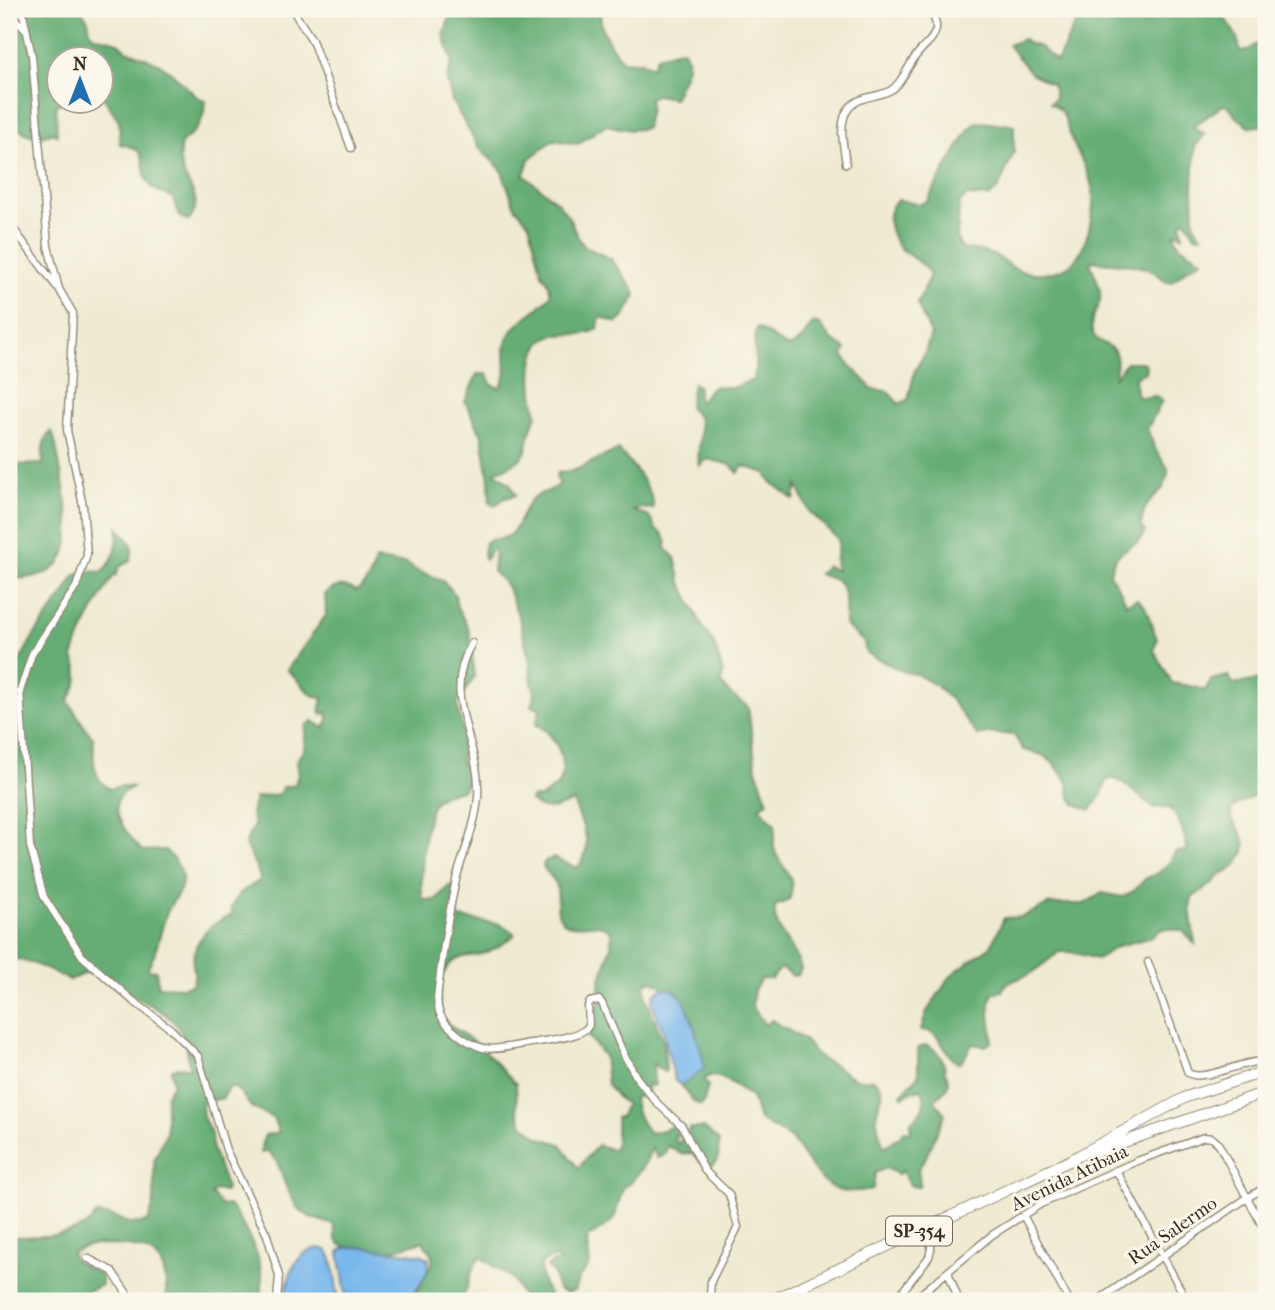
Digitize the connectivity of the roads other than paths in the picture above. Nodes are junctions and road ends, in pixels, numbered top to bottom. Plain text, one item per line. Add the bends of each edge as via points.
1 (22, 9) edge
2 (292, 9) edge
3 (930, 9) edge
4 (9, 12) edge
5 (28, 33) junction
6 (351, 148) dead end
7 (846, 164) dead end
8 (9, 223) edge
9 (59, 289) junction
10 (472, 643) dead end
11 (1148, 962) dead end
12 (1266, 1061) edge
13 (1266, 1071) edge
14 (1266, 1091) edge
15 (1186, 1097) junction
16 (1193, 1118) junction
17 (1069, 1161) junction
18 (1116, 1170) junction
19 (1266, 1187) edge
20 (1247, 1198) junction
21 (1023, 1215) junction
22 (931, 1225) junction
23 (1266, 1233) edge
24 (1163, 1257) junction
25 (87, 1258) dead end
26 (948, 1272) junction
27 (919, 1299) edge
28 (73, 1301) edge
29 (79, 1301) edge
30 (132, 1301) edge
31 (277, 1301) edge
32 (714, 1301) edge
33 (769, 1301) edge
34 (895, 1301) edge
35 (959, 1301) edge
36 (1069, 1301) edge
37 (1097, 1301) edge
38 (1187, 1301) edge

1 - 5 street
2 - 6 street via 312,40
3 - 7 street via 936,23 933,37 912,59 895,88 862,98 847,110 842,127
4 - 5 street
5 - 9 street via 48,246
8 - 9 street
9 - 31 street via 72,313 67,430 83,506 87,555 76,587 32,654 20,691 30,846 44,897 82,956 198,1056 226,1150 267,1235 279,1276
10 - 32 street via 462,659 459,682 478,801 449,916 439,1011 450,1027 488,1048 583,1032 589,1025 590,1002 602,1003 637,1078 682,1126 705,1171 732,1201 738,1227 711,1281
11 - 12 street via 1188,1073 1198,1077 1254,1060
13 - 15 main road, SP-354
14 - 16 main road, SP-354
15 - 16 main road via 1184,1109
15 - 17 main road, SP-354
16 - 17 main road, SP-354
17 - 22 main road, SP-354
18 - 20 street, Avenida Atibaia via 1201,1138 1214,1139
18 - 21 street, Avenida Atibaia
18 - 24 street
19 - 20 street, Rua Salermo
20 - 23 street
20 - 24 street, Rua Salermo
21 - 26 street, Avenida Atibaia
21 - 36 street
22 - 33 main road, SP-354
22 - 34 street via 929,1257
24 - 37 street, Rua Salermo
24 - 38 street
25 - 30 street via 112,1270
26 - 27 street, Avenida Atibaia
26 - 35 street
28 - 29 street
29 - 30 street

